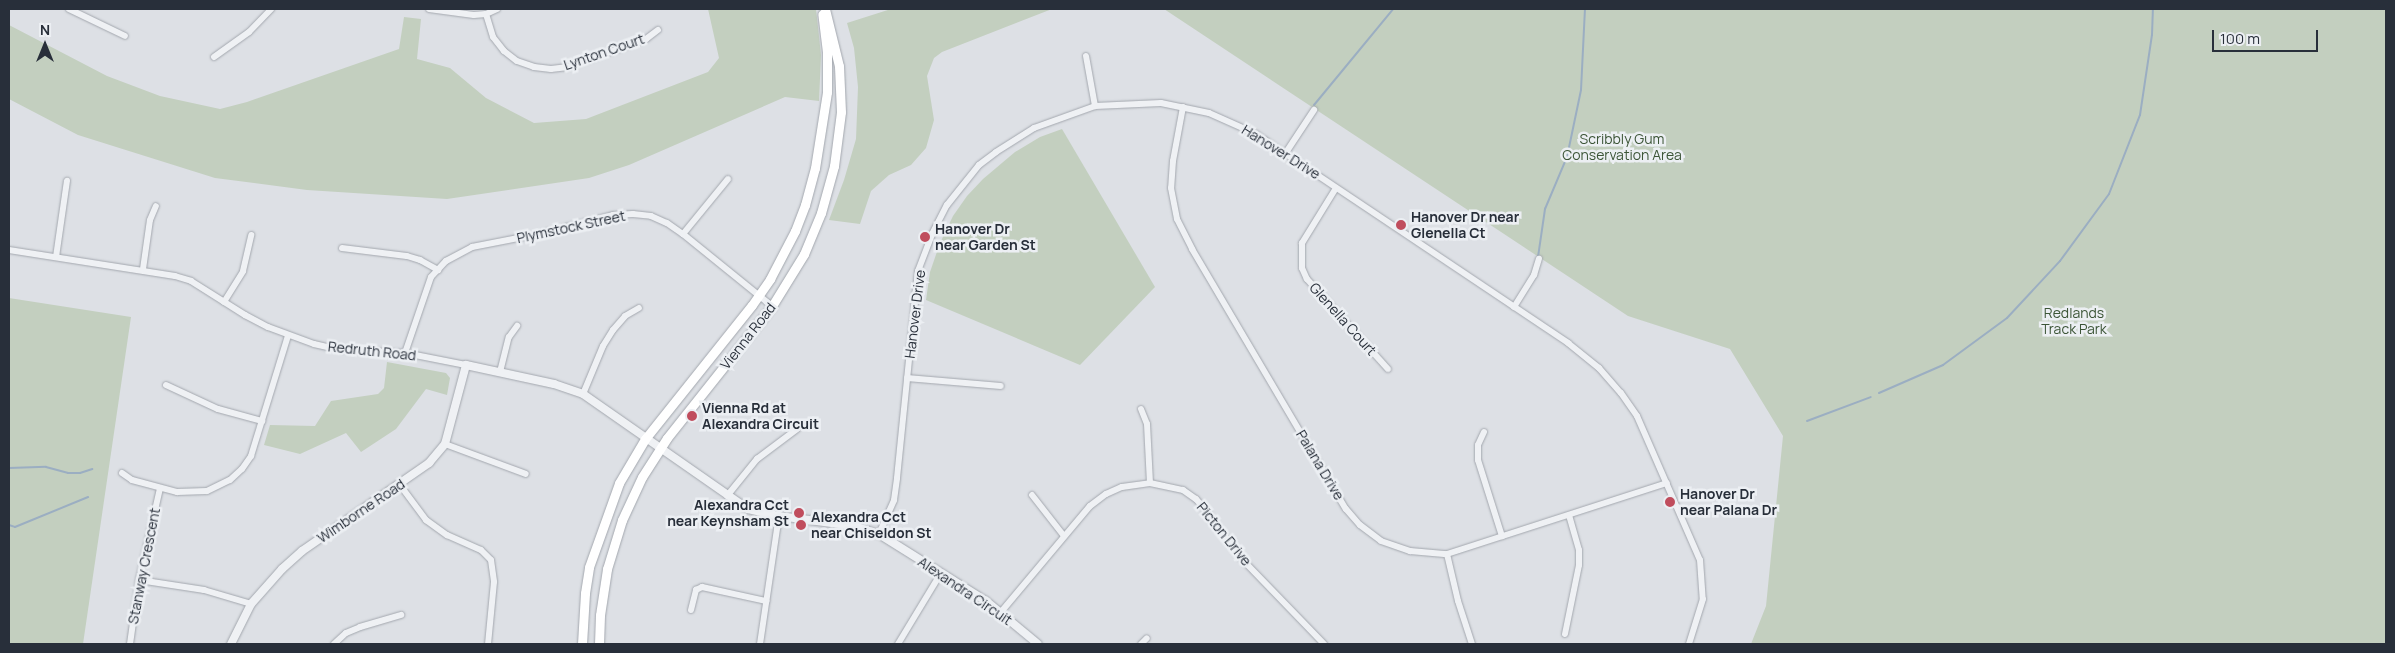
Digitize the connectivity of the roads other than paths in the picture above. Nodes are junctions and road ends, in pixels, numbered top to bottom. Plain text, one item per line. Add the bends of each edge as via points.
1 (69, 9) edge
2 (271, 9) edge
3 (429, 9) edge
4 (496, 9) edge
5 (821, 9) edge
6 (826, 9) edge
7 (486, 14) junction
8 (658, 30) dead end
9 (125, 36) dead end
10 (1086, 56) dead end
11 (214, 57) dead end
12 (1095, 106) junction
13 (1184, 107) junction
14 (1314, 110) dead end
15 (1286, 154) junction
16 (728, 179) dead end
17 (67, 181) dead end
18 (1336, 188) junction
19 (156, 206) dead end
20 (683, 234) junction
21 (251, 235) dead end
22 (342, 248) dead end
23 (9, 250) edge
24 (56, 257) junction
25 (1539, 259) dead end
26 (144, 269) junction
27 (438, 270) junction
28 (758, 296) junction
29 (224, 302) junction
30 (772, 306) junction
31 (639, 308) dead end
32 (1514, 308) junction
33 (517, 326) dead end
34 (288, 336) junction
35 (404, 353) junction
36 (466, 365) junction
37 (1388, 369) dead end
38 (500, 372) junction
39 (907, 378) junction
40 (166, 385) dead end
41 (1001, 386) dead end
42 (583, 394) junction
43 (1141, 409) dead end
44 (262, 421) junction
45 (797, 429) dead end
46 (1484, 432) dead end
47 (645, 439) junction
48 (445, 444) junction
49 (660, 449) junction
50 (122, 473) dead end
51 (526, 474) dead end
52 (1150, 483) junction
53 (1667, 483) junction
54 (400, 485) junction
55 (160, 488) junction
56 (1032, 495) dead end
57 (727, 496) junction
58 (1569, 515) junction
59 (779, 516) junction
60 (878, 534) junction
61 (1064, 536) junction
62 (1502, 536) junction
63 (1447, 554) junction
64 (941, 572) junction
65 (139, 580) junction
66 (766, 601) junction
67 (251, 604) junction
68 (691, 610) dead end
69 (1001, 612) junction
70 (401, 615) dead end
71 (1565, 634) dead end
72 (1147, 638) dead end
73 (130, 644) edge
74 (231, 644) edge
75 (334, 644) edge
76 (488, 644) edge
77 (582, 644) edge
78 (599, 644) edge
79 (760, 644) edge
80 (898, 644) edge
81 (1038, 644) edge
82 (1141, 644) edge
83 (1324, 644) edge
84 (1472, 644) edge
85 (1690, 644) edge

1 - 9 street
2 - 11 street via 249,32
3 - 7 street
4 - 7 street
5 - 28 main road, Vienna Road via 826,40 827,92 815,168 795,231
6 - 30 main road, Vienna Road via 840,80 840,128 836,156 812,235 790,280
7 - 8 street, Lynton Court via 493,37 504,51 517,61 551,69 646,39
10 - 12 street
12 - 13 street, Hanover Drive via 1139,103
12 - 39 street, Hanover Drive via 1034,128 996,152 967,178 947,205 918,271
13 - 15 street, Hanover Drive via 1233,123
13 - 63 street, Palana Drive via 1171,188 1177,219 1197,258 1346,509 1381,541 1410,551
14 - 15 street
15 - 18 street, Hanover Drive
16 - 20 street
17 - 24 street
18 - 32 street, Hanover Drive
18 - 37 street, Glenella Court via 1302,243 1302,268 1307,279
19 - 26 street via 150,220
20 - 27 street, Plymstock Street via 651,216 613,216 472,247 446,261
20 - 28 street, Plymstock Street
21 - 29 street via 243,271
22 - 27 street via 407,256
23 - 24 street, Redruth Road
24 - 26 street, Redruth Road
25 - 32 street
26 - 29 street, Redruth Road via 191,281
27 - 35 street, Plymstock Street via 431,277
28 - 30 street, Plymstock Street
28 - 47 main road, Vienna Road
29 - 34 street, Redruth Road
30 - 49 main road, Vienna Road
31 - 42 street via 625,316 613,330
32 - 53 street, Hanover Drive via 1568,343 1599,368 1621,393 1637,416
33 - 38 street via 509,337
34 - 35 street, Redruth Road via 336,349
34 - 44 street
35 - 36 street, Redruth Road
36 - 38 street, Redruth Road
36 - 48 street, Wimborne Road
38 - 42 street, Redruth Road
39 - 41 street
39 - 60 street, Hanover Drive via 894,500
40 - 44 street via 218,409
42 - 47 street, Redruth Road
43 - 52 street via 1147,424
44 - 55 street via 251,456 230,480 195,493
45 - 57 street via 757,459
46 - 62 street via 1478,445 1478,460
47 - 49 street, Alexandra Circuit
47 - 77 main road, Vienna Road via 619,484 598,536 585,593
48 - 51 street
48 - 54 street, Wimborne Road via 429,463
49 - 57 street, Alexandra Circuit
49 - 78 main road, Vienna Road via 642,477 614,542 602,594
50 - 55 street via 132,480
52 - 61 street, Picton Drive via 1106,494 1090,506
52 - 83 street, Picton Drive via 1182,490 1196,499 1238,555
53 - 58 street, Palana Drive
53 - 85 street, Hanover Drive via 1700,560 1703,580 1703,599
54 - 67 street, Wimborne Road via 302,552
54 - 76 street via 431,524 481,550 491,560 494,582
55 - 65 street, Stanway Crescent
56 - 61 street
57 - 59 street, Alexandra Circuit via 748,509
58 - 62 street, Palana Drive
58 - 71 street via 1579,558
59 - 60 street, Alexandra Circuit via 854,526
59 - 66 street
60 - 64 street, Alexandra Circuit
61 - 69 street, Picton Drive
62 - 63 street, Palana Drive
63 - 84 street
64 - 69 street, Alexandra Circuit
64 - 80 street
65 - 67 street via 204,590
65 - 73 street, Stanway Crescent
66 - 68 street via 702,587 696,590
66 - 79 street
67 - 74 street, Wimborne Road
69 - 81 street, Alexandra Circuit
70 - 75 street via 360,627
72 - 82 street

